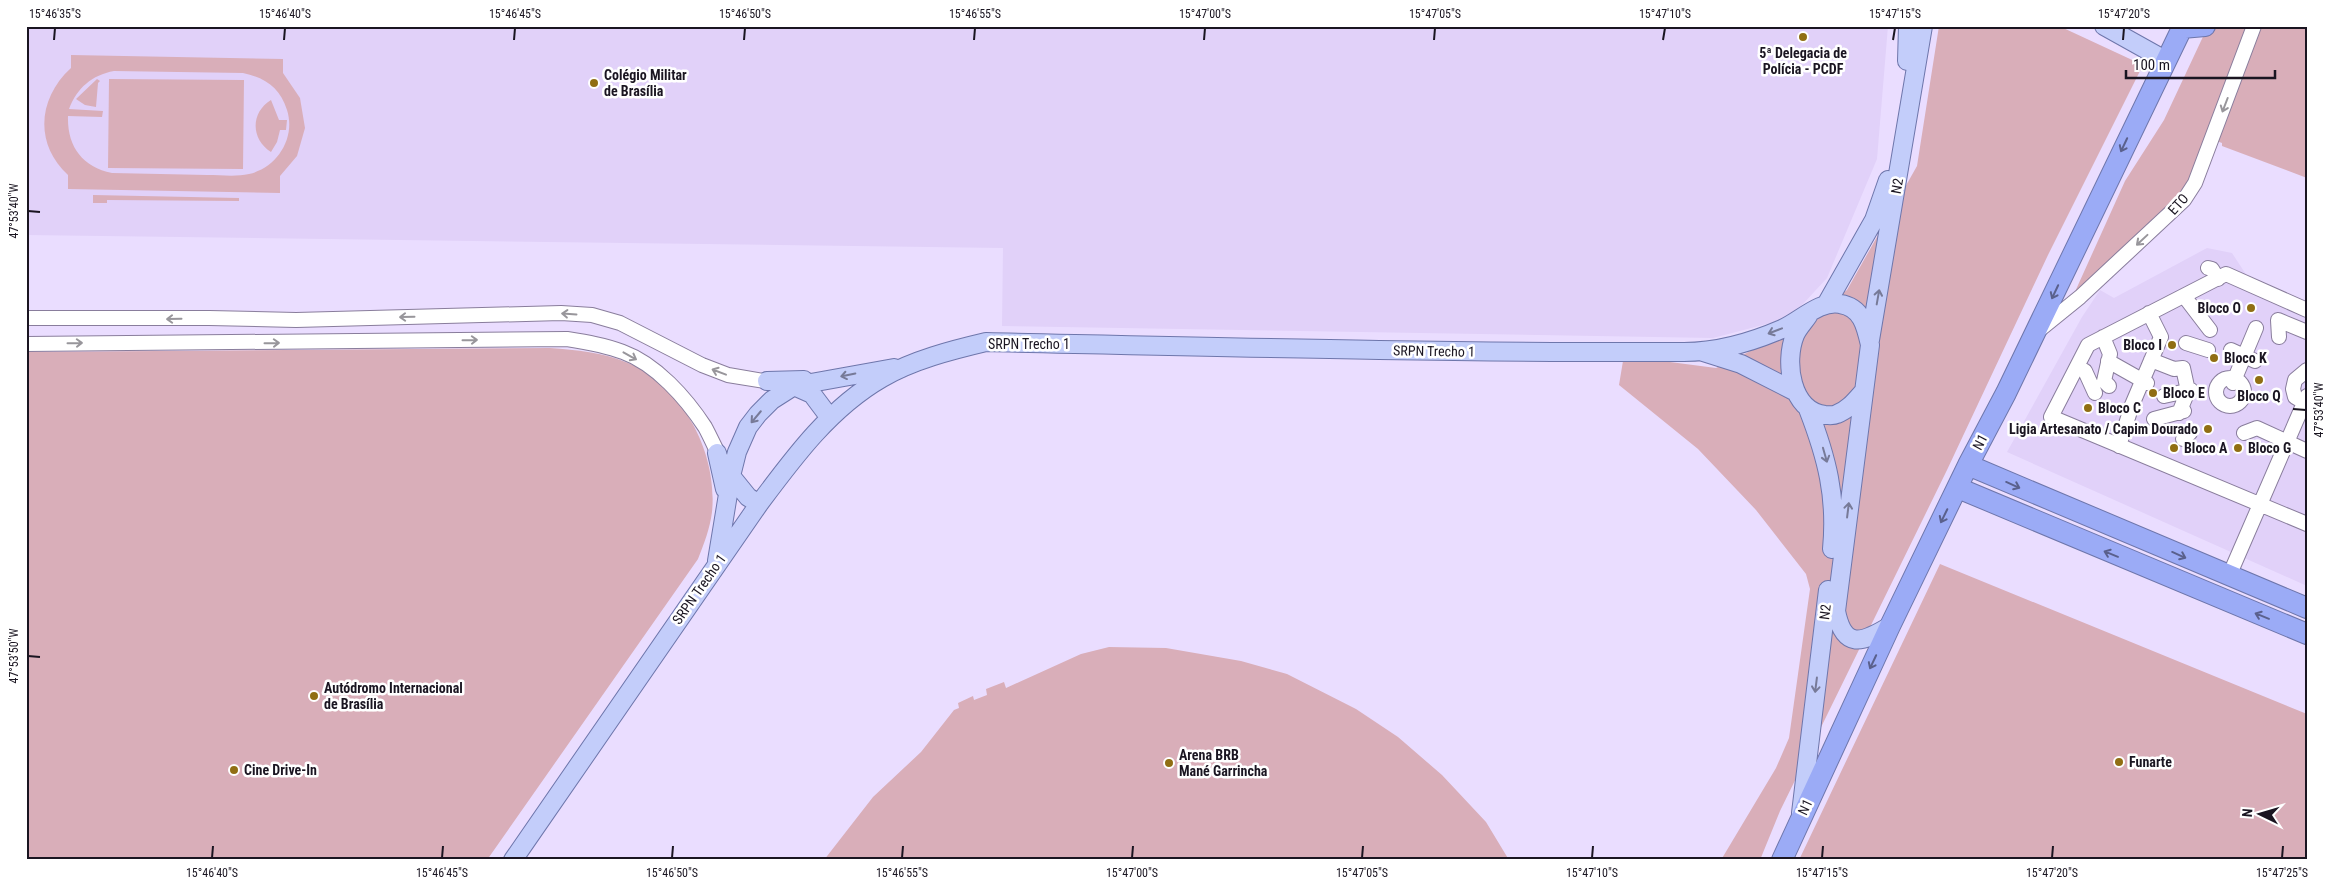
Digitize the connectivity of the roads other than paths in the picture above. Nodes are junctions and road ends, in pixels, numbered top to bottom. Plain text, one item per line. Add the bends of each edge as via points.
1 (1908, 26) edge
2 (1924, 26) edge
3 (2104, 26) edge
4 (2205, 26) edge
5 (2254, 26) edge
6 (2181, 27) edge
7 (2165, 60) junction
8 (2208, 268) dead end
9 (2218, 279) junction
10 (2175, 300) junction
11 (1827, 304) junction
12 (2307, 310) edge
13 (1810, 313) junction
14 (2149, 314) junction
15 (26, 318) edge
16 (209, 318) junction
17 (268, 320) junction
18 (2256, 328) dead end
19 (2210, 330) dead end
20 (2307, 332) edge
21 (2034, 334) junction
22 (2279, 337) dead end
23 (202, 341) junction
24 (2105, 341) junction
25 (238, 342) junction
26 (2186, 343) dead end
27 (26, 344) edge
28 (1870, 345) junction
29 (2208, 350) dead end
30 (2230, 350) dead end
31 (1702, 352) junction
32 (2250, 359) junction
33 (2111, 361) junction
34 (2154, 361) junction
35 (909, 365) junction
36 (2081, 369) junction
37 (2307, 370) edge
38 (822, 380) junction
39 (767, 381) junction
40 (2144, 381) junction
41 (2234, 381) junction
42 (2301, 382) edge
43 (794, 386) junction
44 (2109, 386) dead end
45 (2190, 390) junction
46 (1794, 391) junction
47 (1863, 392) junction
48 (2095, 393) dead end
49 (2164, 396) dead end
50 (2306, 401) edge
51 (1808, 409) junction
52 (830, 418) junction
53 (2154, 419) dead end
54 (2255, 427) dead end
55 (2288, 441) junction
56 (2119, 446) junction
57 (2307, 451) edge
58 (717, 453) junction
59 (1968, 465) junction
60 (730, 476) junction
61 (1958, 488) junction
62 (726, 502) junction
63 (2261, 503) junction
64 (759, 504) junction
65 (2306, 517) edge
66 (717, 564) junction
67 (2229, 576) junction
68 (2307, 608) edge
69 (1890, 626) junction
70 (2307, 634) edge
71 (1800, 817) junction
72 (513, 860) edge
73 (1782, 860) edge

1 - 11 main road, N2 via 1905,75 1884,196 1859,249
28 -> 2 main road, N2
3 - 7 main road
4 - 6 highway
5 -> 21 street, ETO via 2195,183 2184,200 2080,297
6 - 7 highway, N1
7 -> 21 highway, N1
8 - 9 street
9 - 10 street
9 - 12 street via 2226,274
10 - 14 street
10 - 19 street via 2201,317
11 - 13 main road
11 - 28 main road via 1841,304 1862,317
13 -> 31 main road, SRPN Trecho 1 via 1751,340
13 - 46 main road via 1795,335 1790,357
14 - 24 street via 2122,324
14 - 34 street via 2161,337
16 -> 15 street
16 - 17 street
16 - 23 street via 215,324 213,333
17 - 25 street via 235,323 231,329
39 -> 17 street via 720,372 620,323 592,315 551,313
18 - 32 street
20 - 22 street via 2278,320
21 - 59 highway, N1
23 - 25 street
27 -> 23 street
24 - 33 street
24 - 36 street via 2088,345
25 -> 58 street via 567,339 595,344 625,353 653,369 684,399 705,428
26 - 29 street
28 - 47 main road
30 - 32 street
31 - 35 main road, SRPN Trecho 1 via 1475,352 986,342
31 - 46 main road, SRPN Trecho 1 via 1741,364
32 - 41 street
33 - 36 street
33 - 40 street
33 - 44 street via 2104,381
34 - 40 street
34 - 45 street via 2176,369 2183,368
35 -> 38 main road
35 - 52 main road, SRPN Trecho 1 via 852,398
36 - 48 street
36 - 56 street via 2051,417
37 - 42 street
38 - 39 main road
38 - 43 main road
39 - 43 street
40 - 56 street via 2128,406
41 - 41 street via 2228,377 2215,382 2218,400 2223,406 2236,405 2246,396 2243,386
42 - 50 street via 2292,389 2295,397
43 - 52 main road via 812,394
43 -> 60 main road via 772,400 748,427
45 - 49 street
45 - 53 street via 2182,412
46 - 51 main road
47 - 51 main road via 1849,408 1835,416
69 -> 47 main road, N2 via 1870,638 1858,640 1847,637 1836,611
50 - 55 street
51 -> 71 main road, N2 via 1829,471 1834,529
52 - 64 main road, SRPN Trecho 1
54 - 55 street
55 - 57 street
55 - 63 street
56 - 63 street via 2246,492
58 - 60 street
58 - 62 main road
59 - 61 highway, N1
59 -> 67 highway
60 - 62 main road
60 - 64 main road via 748,497
61 -> 69 highway, N1
70 -> 61 highway
62 - 66 main road
63 - 65 street
63 - 67 street
64 - 66 main road, SRPN Trecho 1
66 - 72 main road, SRPN Trecho 1
67 - 68 highway
69 -> 71 highway, N1
71 - 73 highway, N1

